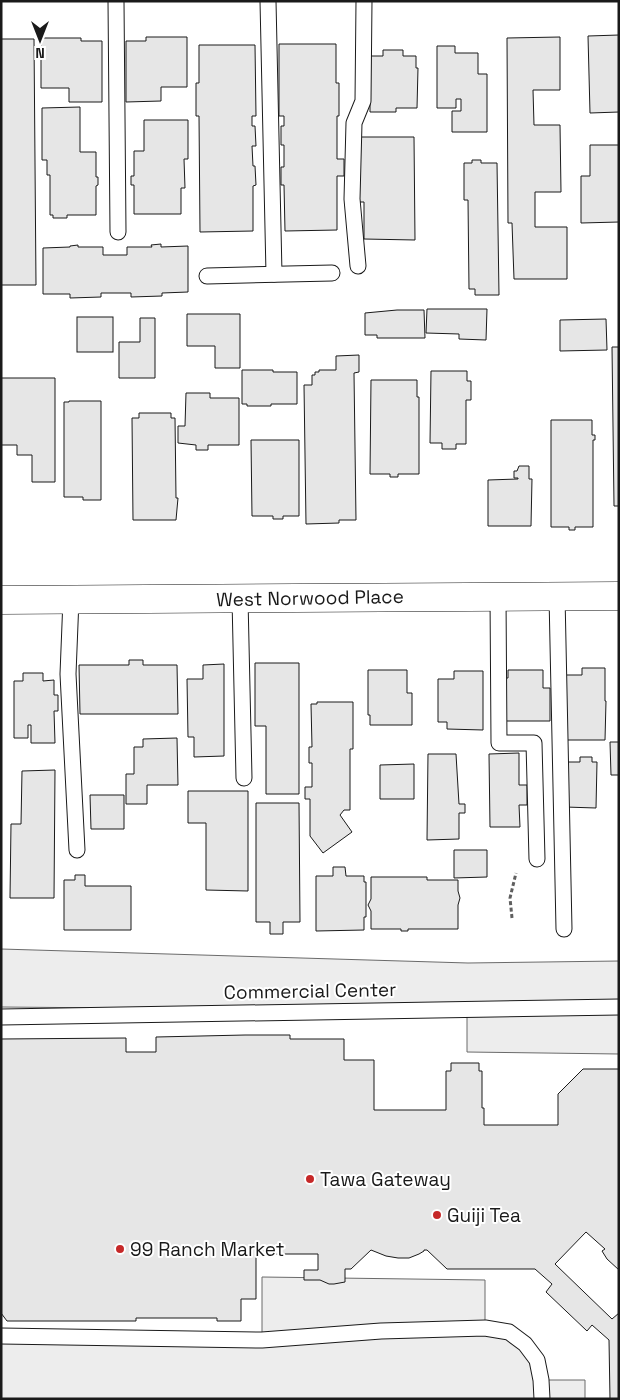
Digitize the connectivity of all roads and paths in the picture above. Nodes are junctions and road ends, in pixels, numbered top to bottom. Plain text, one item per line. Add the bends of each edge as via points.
1 (116, 1) edge
2 (268, 1) edge
3 (364, 1) edge
4 (118, 232) dead end
5 (358, 266) dead end
6 (332, 273) dead end
7 (274, 274) junction
8 (207, 276) dead end
9 (498, 596) junction
10 (557, 596) junction
11 (619, 596) edge
12 (240, 599) junction
13 (1, 600) edge
14 (71, 600) junction
15 (244, 778) dead end
16 (76, 850) dead end
17 (537, 859) joint
18 (512, 918) dead end
19 (564, 929) dead end
20 (619, 1006) edge
21 (1, 1017) edge
22 (1, 1336) edge
23 (542, 1399) edge

1 - 4 lane
2 - 7 lane
3 - 5 lane via 363,100 354,123 352,189
6 - 7 lane
7 - 8 lane
9 - 10 street, West Norwood Place
9 - 12 street, West Norwood Place
9 - 17 lane via 499,743 534,744
10 - 11 street, West Norwood Place
10 - 19 lane
12 - 14 street, West Norwood Place
12 - 15 lane
13 - 14 street, West Norwood Place
14 - 16 lane via 68,674
17 - 18 path via 515,873 510,898
20 - 21 lane, Commercial Center
22 - 23 lane via 262,1340 381,1331 485,1328 509,1332 525,1344 537,1360

